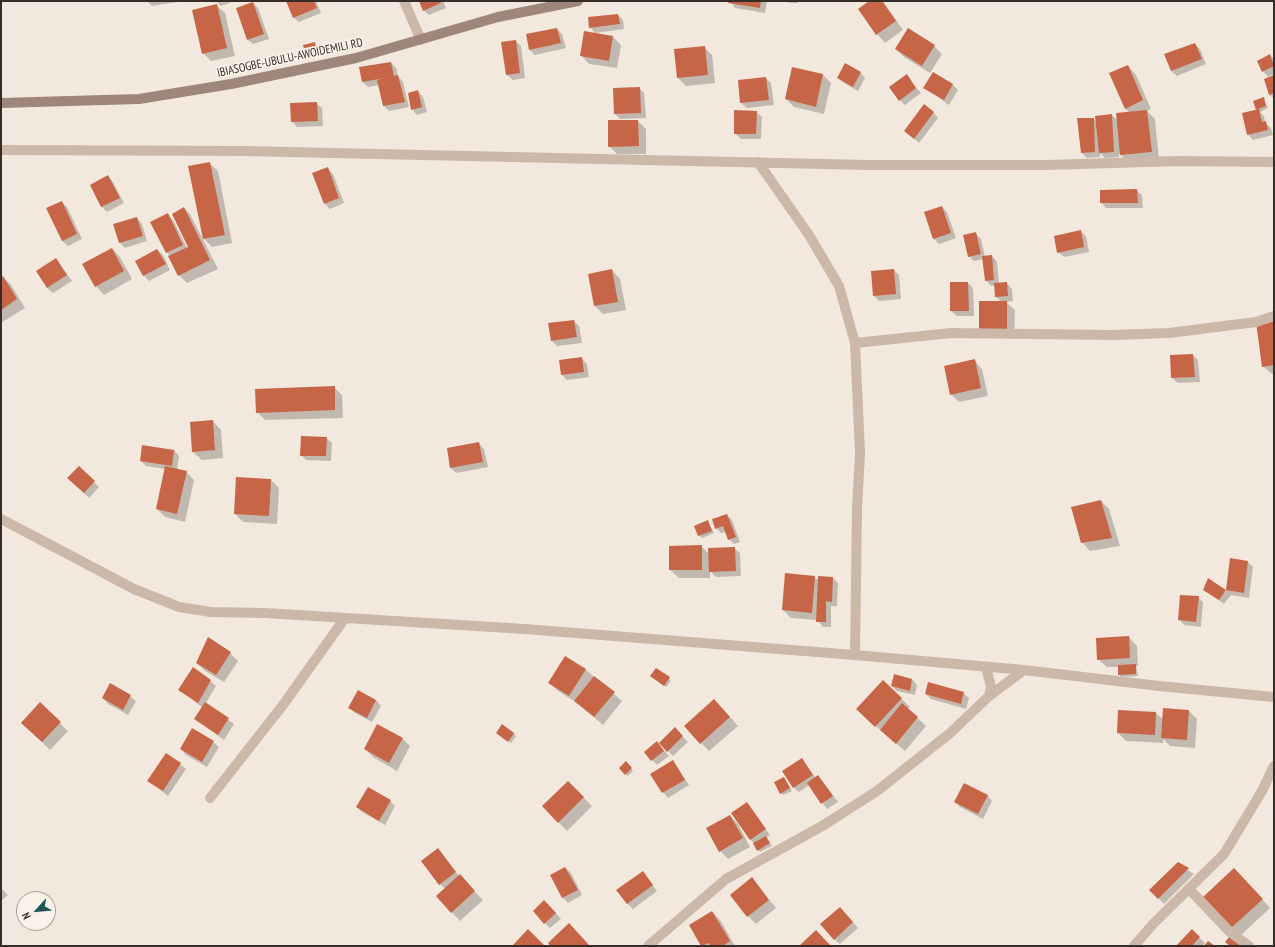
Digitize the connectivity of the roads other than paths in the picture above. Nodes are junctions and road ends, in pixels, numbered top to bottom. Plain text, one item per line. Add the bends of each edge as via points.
1 (404, 1) edge
2 (578, 1) edge
3 (421, 40) junction
4 (1, 103) edge
5 (1, 150) edge
6 (758, 162) junction
7 (1274, 162) edge
8 (1274, 316) edge
9 (855, 343) junction
10 (1, 519) edge
11 (345, 618) junction
12 (855, 655) junction
13 (986, 667) junction
14 (1024, 670) junction
15 (989, 696) junction
16 (1274, 697) edge
17 (1274, 766) edge
18 (210, 798) dead end
19 (1189, 889) junction
20 (648, 946) edge
21 (1134, 946) edge
22 (1249, 946) edge

1 - 3 street
2 - 3 street, IBIASOGBE-UBULU-AWOIDEMILI RD via 498,17
3 - 4 street, IBIASOGBE-UBULU-AWOIDEMILI RD via 356,58 231,84 139,98
5 - 6 street via 244,151
6 - 7 street via 1000,165 1178,161
6 - 9 street via 809,235 839,286
8 - 9 street via 1256,322 1169,332 1113,335 951,333
9 - 12 street via 860,452 856,523
10 - 11 street via 134,590 179,607 211,612
11 - 12 street via 525,629
11 - 18 street via 283,705
12 - 13 street
13 - 14 street
13 - 15 street via 991,687
14 - 15 street
14 - 16 street
15 - 20 street via 949,734 877,791 824,825 726,879
17 - 19 street via 1224,854
19 - 21 street
19 - 22 street via 1230,932

